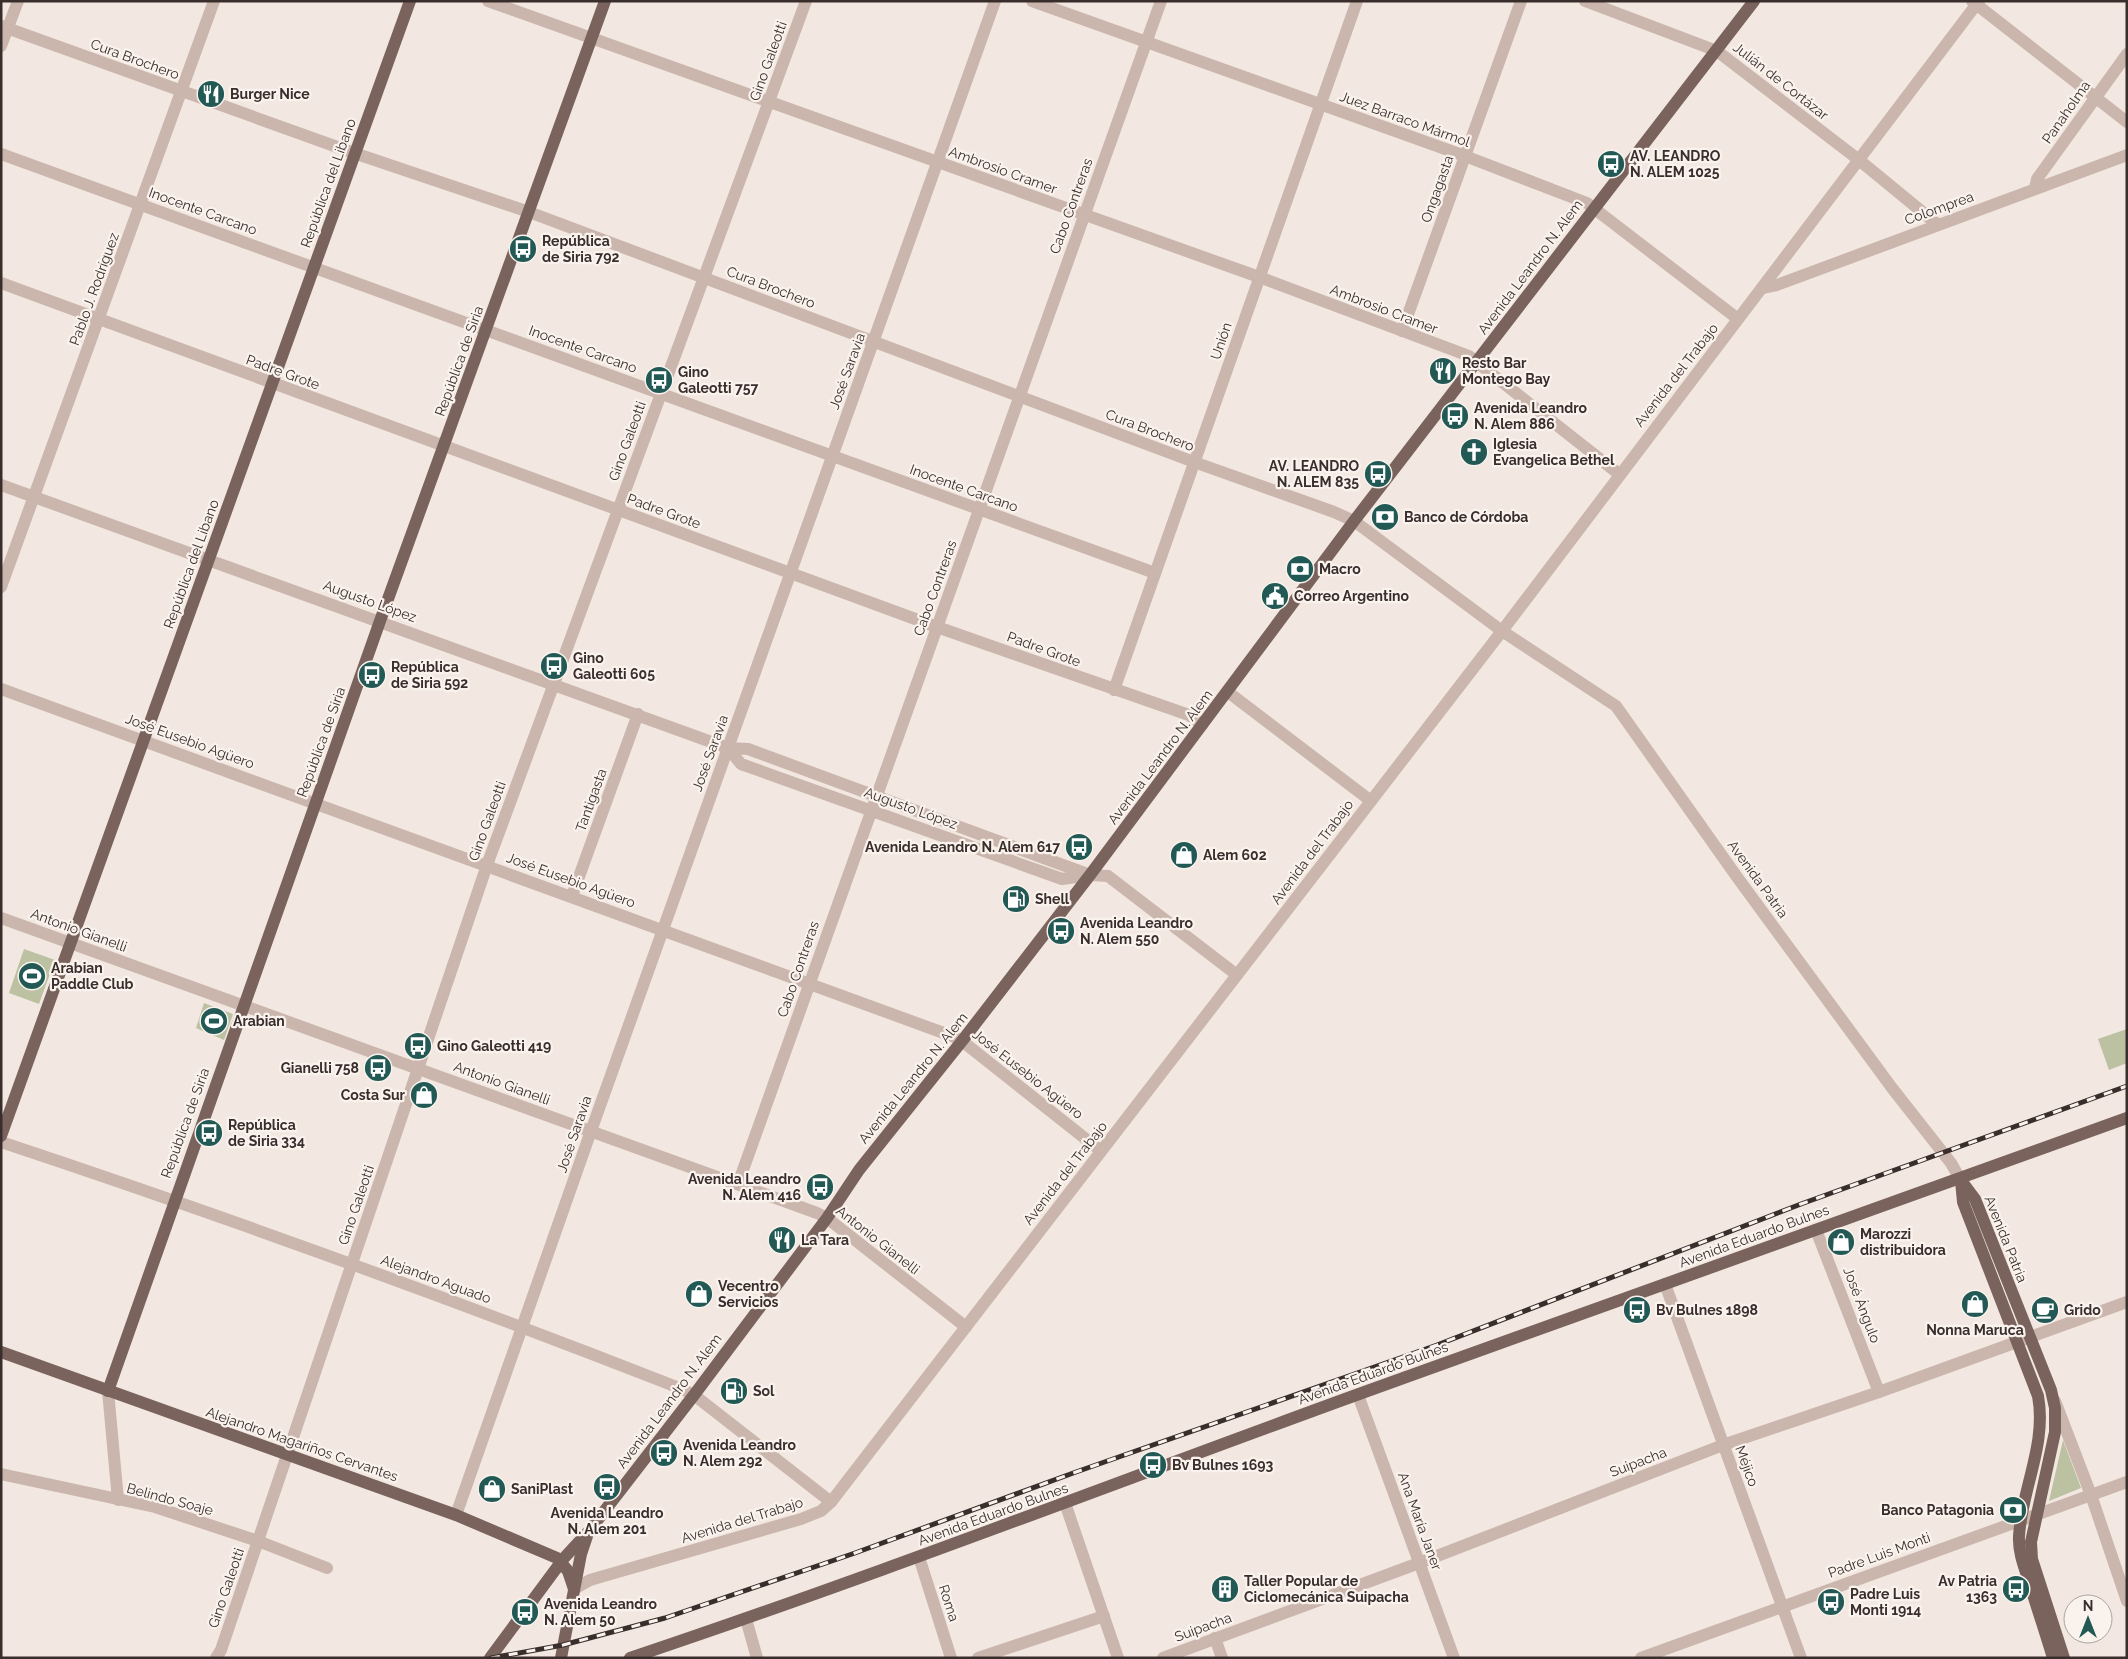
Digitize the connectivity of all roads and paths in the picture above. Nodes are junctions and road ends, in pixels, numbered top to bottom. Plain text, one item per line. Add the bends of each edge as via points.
1 (18, 1) edge
2 (214, 1) edge
3 (410, 1) edge
4 (488, 1) edge
5 (605, 1) edge
6 (806, 1) edge
7 (995, 1) edge
8 (1032, 1) edge
9 (1161, 1) edge
10 (1357, 1) edge
11 (1521, 1) edge
12 (1585, 1) edge
13 (1754, 1) edge
14 (1976, 2) edge
15 (4, 27) edge
16 (592, 38) junction
17 (1146, 42) junction
18 (1, 46) edge
19 (1717, 50) junction
20 (2127, 54) edge
21 (182, 92) junction
22 (2094, 97) junction
23 (769, 102) junction
24 (1320, 104) junction
25 (2127, 122) edge
26 (354, 153) junction
27 (1, 154) edge
28 (2127, 155) edge
29 (1465, 156) junction
30 (1859, 160) junction
31 (937, 162) junction
32 (2035, 189) junction
33 (140, 204) junction
34 (1595, 207) junction
35 (529, 212) junction
36 (1084, 215) junction
37 (1937, 224) junction
38 (314, 267) junction
39 (704, 278) junction
40 (1259, 278) junction
41 (1, 283) edge
42 (1762, 288) junction
43 (1738, 318) junction
44 (98, 320) junction
45 (486, 330) junction
46 (1402, 332) junction
47 (873, 341) junction
48 (1476, 362) junction
49 (271, 384) junction
50 (661, 394) junction
51 (1019, 396) junction
52 (443, 446) junction
53 (832, 456) junction
54 (1194, 462) junction
55 (1619, 474) junction
56 (1, 485) edge
57 (34, 496) junction
58 (979, 509) junction
59 (618, 510) junction
60 (1354, 521) junction
61 (208, 559) junction
62 (1155, 573) junction
63 (790, 574) junction
64 (1, 587) edge
65 (380, 621) junction
66 (937, 627) junction
67 (1502, 630) junction
68 (554, 684) junction
69 (1, 689) edge
70 (1114, 690) junction
71 (1228, 692) junction
72 (638, 714) junction
73 (1202, 725) junction
74 (143, 740) junction
75 (728, 748) junction
76 (875, 796) junction
77 (1370, 801) junction
78 (315, 803) junction
79 (870, 809) junction
80 (487, 865) junction
81 (1090, 875) junction
82 (572, 896) junction
83 (1, 918) edge
84 (663, 929) junction
85 (69, 943) junction
86 (1237, 975) junction
87 (809, 983) junction
88 (243, 1006) junction
89 (962, 1041) junction
90 (418, 1069) junction
91 (2127, 1118) edge
92 (591, 1131) junction
93 (1, 1136) edge
94 (1, 1142) edge
95 (1101, 1151) junction
96 (1960, 1179) junction
97 (738, 1184) junction
98 (174, 1199) junction
99 (827, 1218) junction
100 (1816, 1230) junction
101 (352, 1264) junction
102 (1665, 1284) junction
103 (2127, 1302) edge
104 (522, 1327) junction
105 (966, 1327) junction
106 (2030, 1338) junction
107 (2017, 1343) junction
108 (1, 1352) edge
109 (2051, 1390) junction
110 (108, 1391) junction
111 (1879, 1392) junction
112 (694, 1395) junction
113 (1358, 1395) junction
114 (2054, 1436) junction
115 (2039, 1438) junction
116 (2070, 1441) junction
117 (1723, 1446) junction
118 (286, 1455) junction
119 (1, 1474) edge
120 (2127, 1482) edge
121 (2091, 1495) junction
122 (118, 1500) junction
123 (831, 1502) junction
124 (1065, 1504) junction
125 (2037, 1514) junction
126 (456, 1515) junction
127 (2020, 1520) junction
128 (589, 1531) junction
129 (258, 1541) junction
130 (919, 1557) junction
131 (562, 1561) junction
132 (1420, 1562) junction
133 (327, 1568) dead end
134 (574, 1589) junction
135 (2127, 1601) edge
136 (1782, 1606) junction
137 (1104, 1616) junction
138 (746, 1619) junction
139 (1215, 1638) junction
140 (216, 1658) edge
141 (490, 1658) edge
142 (561, 1658) edge
143 (630, 1658) edge
144 (757, 1658) edge
145 (951, 1658) edge
146 (978, 1658) edge
147 (1118, 1658) edge
148 (1163, 1658) edge
149 (1222, 1658) edge
150 (1454, 1658) edge
151 (1641, 1658) edge
152 (1801, 1658) edge
153 (2053, 1658) edge
154 (2064, 1658) edge

1 - 15 street
2 - 21 street, Pablo J. Rodríguez
3 - 26 main road, República del Libano
4 - 16 street, Ambrosio Cramer
5 - 16 main road, República de Siria
6 - 23 street, Gino Galeotti
7 - 31 street, José Saravia
8 - 17 street, Juez Barraco Mármol
9 - 17 street, Cabo Contreras
10 - 24 street, Unión
11 - 29 street, Ongagasta
12 - 19 street, Julián de Cortázar
13 - 19 main road, Avenida Leandro N. Alem
14 - 22 street
14 - 30 street, Avenida del Trabajo
15 - 18 street
15 - 21 street, Cura Brochero
16 - 23 street, Ambrosio Cramer
16 - 35 main road, República de Siria
17 - 24 street, Juez Barraco Mármol
17 - 36 street, Cabo Contreras
19 - 30 street, Julián de Cortázar
19 - 34 main road, Avenida Leandro N. Alem
20 - 22 street, Panaholma
21 - 26 street, Cura Brochero
21 - 33 street, Pablo J. Rodríguez
22 - 25 street
22 - 32 street, Panaholma via 2037,179
23 - 31 street, Ambrosio Cramer
23 - 39 street, Gino Galeotti
24 - 29 street, Juez Barraco Mármol
24 - 40 street, Unión
26 - 35 street, Cura Brochero
26 - 38 main road, República del Libano
27 - 33 street, Inocente Carcano
28 - 32 street, Colomprea
29 - 34 street, Juez Barraco Mármol
29 - 46 street, Ongagasta
30 - 37 street, Julián de Cortázar
30 - 42 street, Avenida del Trabajo
31 - 36 street, Ambrosio Cramer
31 - 47 street, José Saravia
32 - 37 street, Colomprea
33 - 38 street, Inocente Carcano
33 - 44 street, Pablo J. Rodríguez
34 - 43 street, Juez Barraco Mármol
34 - 48 main road, Avenida Leandro N. Alem
35 - 39 street, Cura Brochero
35 - 45 main road, República de Siria
36 - 40 street, Ambrosio Cramer
36 - 51 street, Cabo Contreras
37 - 42 street, Colomprea
38 - 45 street, Inocente Carcano
38 - 49 main road, República del Libano
39 - 47 street, Cura Brochero
39 - 50 street, Gino Galeotti
40 - 46 street, Ambrosio Cramer
40 - 54 street, Unión
41 - 44 street, Padre Grote
42 - 43 street, Avenida del Trabajo
43 - 55 street, Avenida del Trabajo
44 - 49 street, Padre Grote
44 - 57 street, Pablo J. Rodríguez
45 - 50 street, Inocente Carcano
45 - 52 main road, República de Siria
46 - 48 street, Ambrosio Cramer via 1469,356
47 - 51 street, Cura Brochero
47 - 53 street, José Saravia
48 - 55 street, Ambrosio Cramer
48 - 60 main road, Avenida Leandro N. Alem
49 - 52 street, Padre Grote
49 - 61 main road, República del Libano
50 - 53 street, Inocente Carcano
50 - 59 street, Gino Galeotti
51 - 54 street, Cura Brochero
51 - 58 street, Cabo Contreras
52 - 59 street, Padre Grote
52 - 65 main road, República de Siria
53 - 58 street, Inocente Carcano
53 - 63 street, José Saravia
54 - 60 street, Cura Brochero
54 - 62 street, Unión
55 - 67 street, Avenida del Trabajo
56 - 57 street, Augusto López
57 - 61 street, Augusto López
57 - 64 street, Pablo J. Rodríguez
58 - 62 street, Inocente Carcano
58 - 66 street, Cabo Contreras
59 - 63 street, Padre Grote
59 - 68 street, Gino Galeotti
60 - 67 street, Cura Brochero
60 - 71 main road, Avenida Leandro N. Alem
61 - 65 street, Augusto López
61 - 74 main road, República del Libano
62 - 70 street, Unión
63 - 66 street, Padre Grote
63 - 75 street, José Saravia
65 - 68 street, Augusto López
65 - 78 main road, República de Siria
66 - 70 street, Padre Grote
66 - 76 street, Cabo Contreras
67 - 77 street, Avenida del Trabajo
67 - 96 street, Avenida Patria via 1611,701 1621,711 1737,877
68 - 72 street, Augusto López
68 - 80 street, Gino Galeotti
69 - 74 street, José Eusebio Agüero
70 - 73 street, Padre Grote via 1189,715
71 - 73 main road, Avenida Leandro N. Alem
71 - 77 street
72 - 75 street, Augusto López
72 - 82 street, Tantigasta
73 - 81 main road, Avenida Leandro N. Alem
74 - 78 street, José Eusebio Agüero
74 - 85 main road, República del Libano
75 - 76 street, Augusto López via 748,749
75 - 79 street, Augusto López via 741,764
75 - 84 street, José Saravia
76 - 79 street, Cabo Contreras
76 - 81 street, Augusto López
77 - 86 street, Avenida del Trabajo
78 - 80 street, José Eusebio Agüero
78 - 88 main road, República de Siria
79 - 81 street, Augusto López via 1062,879
79 - 87 street, Cabo Contreras
80 - 82 street, José Eusebio Agüero
80 - 90 street, Gino Galeotti
81 - 86 street, Augusto López via 1108,876
81 - 89 main road, Avenida Leandro N. Alem
82 - 84 street, José Eusebio Agüero
83 - 85 street, Antonio Gianelli
84 - 87 street, José Eusebio Agüero
84 - 92 street, José Saravia
85 - 88 street, Antonio Gianelli
85 - 93 main road, República del Libano
86 - 95 street, Avenida del Trabajo
87 - 89 street, José Eusebio Agüero
87 - 97 street, Cabo Contreras
88 - 90 street, Antonio Gianelli
88 - 98 main road, República de Siria
89 - 95 street, José Eusebio Agüero
89 - 99 main road, Avenida Leandro N. Alem via 858,1170
90 - 92 street, Antonio Gianelli
90 - 101 street, Gino Galeotti
91 - 96 main road, Avenida Eduardo Bulnes
92 - 97 street, Antonio Gianelli
92 - 104 street, José Saravia
94 - 98 street, Alejandro Aguado
95 - 105 street, Avenida del Trabajo
96 - 100 main road, Avenida Eduardo Bulnes
96 - 106 main road, Avenida Patria via 1975,1199
96 - 107 main road, Avenida Patria via 1964,1202
97 - 99 street, Antonio Gianelli
98 - 101 street, Alejandro Aguado
98 - 110 main road, República de Siria
99 - 105 street, Antonio Gianelli
99 - 112 main road, Avenida Leandro N. Alem
100 - 102 main road, Avenida Eduardo Bulnes
100 - 111 street, José Ángulo
101 - 104 street, Alejandro Aguado
101 - 118 street, Gino Galeotti
102 - 113 main road, Avenida Eduardo Bulnes
102 - 117 street, Méjico
103 - 106 street, Suipacha
104 - 112 street, Alejandro Aguado
104 - 126 street, José Saravia
105 - 123 street, Avenida del Trabajo
106 - 107 street, Suipacha
106 - 109 main road, Avenida Patria
107 - 111 street, Suipacha
107 - 115 main road, Avenida Patria via 2038,1396 2041,1411
108 - 110 main road, Alejandro Magariños Cervantes
109 - 114 main road, Avenida Patria via 2056,1421
109 - 116 street
110 - 118 main road, Alejandro Magariños Cervantes
110 - 122 street, República de Siria
111 - 117 street, Suipacha
112 - 123 street, Alejandro Aguado
112 - 128 main road, Avenida Leandro N. Alem
113 - 124 main road, Avenida Eduardo Bulnes
113 - 132 street, Ana María Janer
114 - 115 street
114 - 116 street
114 - 125 main road, Avenida Patria
115 - 127 main road, Avenida Patria
116 - 121 street
117 - 132 street, Suipacha
117 - 136 street, Méjico
118 - 126 main road, Alejandro Magariños Cervantes
118 - 129 street, Gino Galeotti
119 - 122 street, Belindo Soaje
120 - 121 street, Padre Luis Monti
121 - 125 street, Padre Luis Monti
121 - 135 street
122 - 129 street, Belindo Soaje via 155,1507
123 - 134 street, Avenida del Trabajo via 821,1511 801,1519 590,1580
124 - 130 main road, Avenida Eduardo Bulnes
124 - 137 street
125 - 127 street, Padre Luis Monti
125 - 154 main road, Avenida Patria via 2031,1542 2032,1559
126 - 131 main road, Alejandro Magariños Cervantes
127 - 136 street, Padre Luis Monti
127 - 153 main road, Avenida Patria via 2020,1553
128 - 131 main road, Avenida Leandro N. Alem
128 - 134 main road, Avenida Leandro N. Alem
129 - 133 street, Belindo Soaje
129 - 140 street, Gino Galeotti
130 - 138 main road, Avenida Eduardo Bulnes
130 - 145 street, Roma
131 - 134 main road
131 - 141 main road, Avenida Leandro N. Alem
132 - 139 street, Suipacha
132 - 150 street, Ana María Janer
134 - 142 main road, Avenida Leandro N. Alem
136 - 151 street, Padre Luis Monti
136 - 152 street, Méjico
137 - 146 street
137 - 147 street
138 - 143 main road, Avenida Eduardo Bulnes
138 - 144 street
139 - 148 street, Suipacha
139 - 149 street

